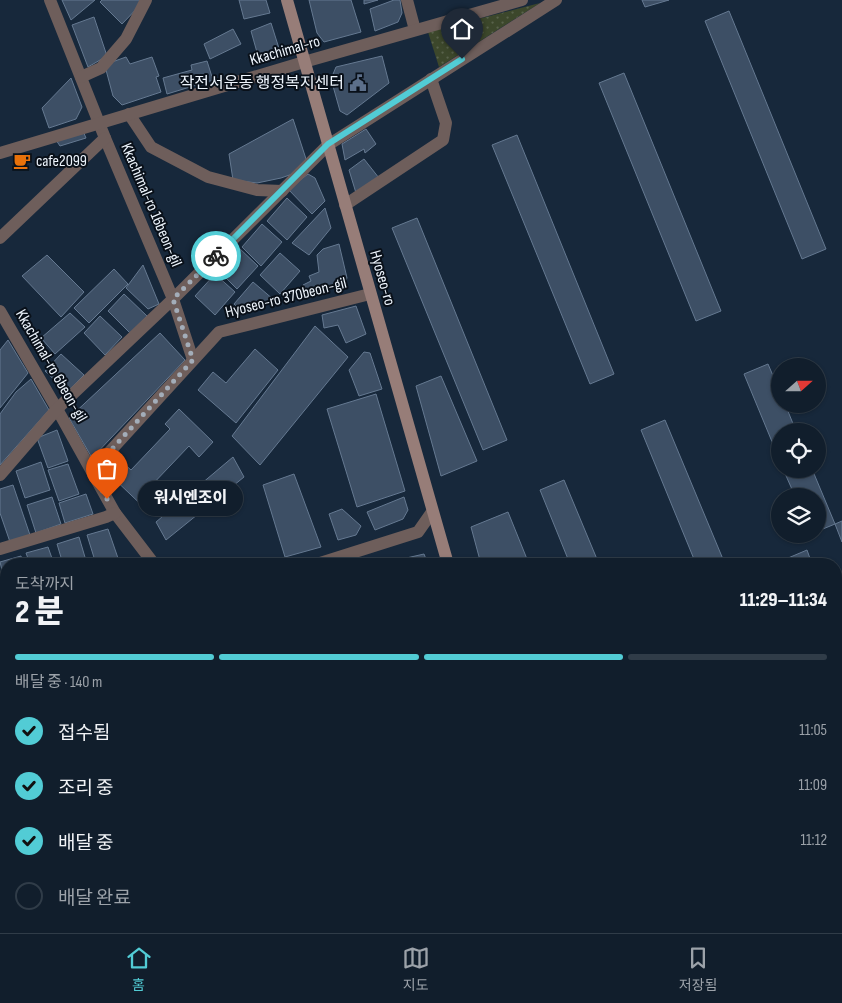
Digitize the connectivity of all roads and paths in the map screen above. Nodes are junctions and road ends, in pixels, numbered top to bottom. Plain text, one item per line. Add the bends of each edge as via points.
1 (50, 0) edge
2 (146, 0) edge
3 (287, 0) edge
4 (407, 0) edge
5 (522, 0) edge
6 (556, 0) edge
7 (415, 30) junction
8 (304, 62) junction
9 (81, 77) junction
10 (431, 79) junction
11 (129, 114) junction
12 (99, 124) junction
13 (105, 138) junction
14 (328, 144) junction
15 (0, 153) edge
16 (282, 191) junction
17 (345, 205) junction
18 (0, 238) edge
19 (370, 294) junction
20 (173, 299) junction
21 (0, 311) edge
22 (193, 360) junction
23 (57, 409) junction
24 (92, 471) junction
25 (0, 475) edge
26 (432, 512) junction
27 (114, 513) junction
28 (0, 550) edge
29 (149, 558) edge
30 (335, 558) edge
31 (446, 558) edge

1 - 9 street, Kkachimal-ro 16beon-gil
2 - 9 street via 126,39 101,68
3 - 8 street, Hyoseo-ro
4 - 7 street
5 - 7 street, Kkachimal-ro
6 - 10 street
7 - 8 street, Kkachimal-ro
8 - 11 street, Kkachimal-ro
8 - 14 street, Hyoseo-ro
9 - 12 street, Kkachimal-ro 16beon-gil
10 - 14 street
10 - 17 street via 446,123 443,140
11 - 12 street, Kkachimal-ro
11 - 16 street via 151,147 208,177 257,190
12 - 13 street, Kkachimal-ro 16beon-gil
12 - 15 street, Kkachimal-ro
13 - 18 street
13 - 20 street, Kkachimal-ro 16beon-gil
14 - 16 street
14 - 17 street, Hyoseo-ro
16 - 20 street
17 - 19 street, Hyoseo-ro
19 - 22 street, Hyoseo-ro 370beon-gil via 219,332
19 - 26 street, Hyoseo-ro
20 - 22 street, Kkachimal-ro 16beon-gil
20 - 23 street
21 - 23 street, Kkachimal-ro 6beon-gil
22 - 24 street, Hyoseo-ro 370beon-gil
23 - 24 street, Kkachimal-ro 6beon-gil
23 - 25 street
24 - 27 street, Kkachimal-ro 6beon-gil
26 - 30 street via 418,532
26 - 31 street, Hyoseo-ro
27 - 28 street
27 - 29 street, Kkachimal-ro 6beon-gil

